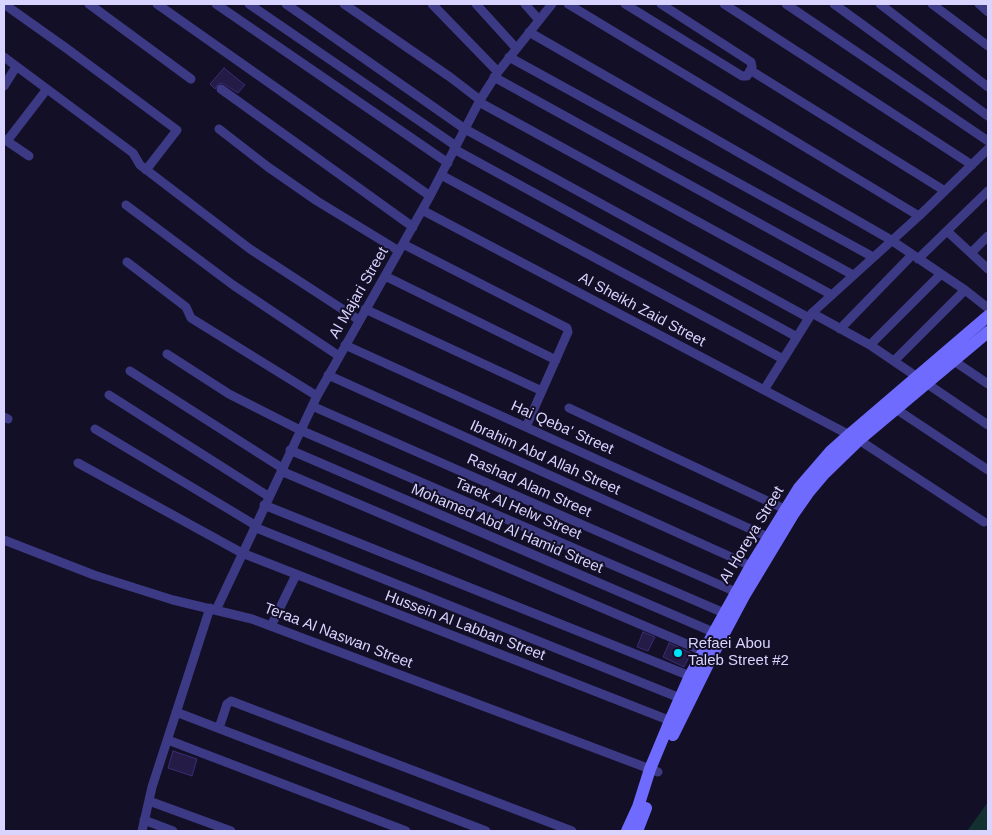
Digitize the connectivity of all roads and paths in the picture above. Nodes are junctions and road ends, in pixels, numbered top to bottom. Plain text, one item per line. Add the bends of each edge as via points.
1 (4, 4) edge
2 (89, 4) edge
3 (157, 4) edge
4 (216, 4) edge
5 (249, 4) edge
6 (286, 4) edge
7 (344, 4) edge
8 (432, 4) edge
9 (476, 4) edge
10 (525, 4) edge
11 (552, 4) edge
12 (568, 4) edge
13 (625, 4) edge
14 (661, 4) edge
15 (724, 4) edge
16 (786, 4) edge
17 (834, 4) edge
18 (880, 4) edge
19 (932, 4) edge
20 (978, 4) edge
21 (988, 12) edge
22 (539, 20) junction
23 (529, 32) junction
24 (988, 46) edge
25 (516, 48) junction
26 (4, 57) edge
27 (509, 57) junction
28 (16, 67) junction
29 (750, 70) junction
30 (496, 75) junction
31 (191, 79) dead end
32 (4, 86) edge
33 (988, 87) edge
34 (47, 89) junction
35 (221, 89) dead end
36 (479, 101) junction
37 (988, 116) edge
38 (218, 129) dead end
39 (465, 129) junction
40 (5, 140) edge
41 (988, 141) edge
42 (455, 148) junction
43 (988, 149) edge
44 (30, 156) dead end
45 (448, 163) junction
46 (972, 165) junction
47 (146, 170) junction
48 (441, 175) junction
49 (945, 191) junction
50 (988, 191) edge
51 (430, 196) junction
52 (126, 206) dead end
53 (422, 210) junction
54 (918, 216) junction
55 (413, 227) junction
56 (948, 231) junction
57 (988, 236) edge
58 (891, 240) junction
59 (401, 247) junction
60 (971, 254) junction
61 (873, 257) junction
62 (915, 257) junction
63 (127, 262) dead end
64 (988, 269) edge
65 (941, 274) junction
66 (853, 275) junction
67 (385, 276) junction
68 (965, 290) junction
69 (832, 295) junction
70 (988, 308) edge
71 (365, 309) junction
72 (810, 316) junction
73 (988, 316) edge
74 (359, 320) junction
75 (840, 329) junction
76 (988, 334) edge
77 (797, 337) junction
78 (345, 345) junction
79 (870, 345) junction
80 (167, 354) dead end
81 (339, 356) junction
82 (783, 359) junction
83 (556, 360) junction
84 (894, 361) junction
85 (954, 361) junction
86 (130, 371) dead end
87 (328, 376) junction
88 (922, 380) junction
89 (988, 384) edge
90 (764, 390) junction
91 (542, 391) junction
92 (109, 395) dead end
93 (317, 396) junction
94 (312, 406) junction
95 (891, 406) junction
96 (569, 408) dead end
97 (988, 425) edge
98 (526, 427) junction
99 (95, 429) dead end
100 (300, 430) junction
101 (854, 437) junction
102 (290, 450) junction
103 (78, 463) dead end
104 (281, 470) junction
105 (988, 470) edge
106 (268, 496) junction
107 (264, 506) junction
108 (789, 511) junction
109 (984, 522) dead end
110 (255, 526) junction
111 (768, 537) junction
112 (4, 540) edge
113 (242, 553) junction
114 (751, 566) junction
115 (296, 575) junction
116 (736, 592) junction
117 (213, 609) junction
118 (724, 613) junction
119 (271, 626) junction
120 (713, 632) junction
121 (703, 651) junction
122 (690, 676) junction
123 (680, 698) junction
124 (176, 712) junction
125 (674, 722) junction
126 (219, 728) junction
127 (168, 740) junction
128 (654, 770) junction
129 (149, 801) junction
130 (144, 820) junction
131 (142, 831) edge
132 (173, 831) edge
133 (231, 831) edge
134 (406, 831) edge
135 (486, 831) edge
136 (572, 831) edge
137 (627, 831) edge
138 (637, 831) edge

1 - 47 street via 177,130
2 - 31 street
3 - 51 street
4 - 45 street
5 - 42 street
6 - 39 street
7 - 36 street via 442,71
8 - 30 street
9 - 25 street
10 - 22 street
11 - 22 street, Al Majari Street
12 - 54 street
13 - 29 street via 742,76 747,76
14 - 29 street via 751,62
15 - 46 street
16 - 41 street
17 - 37 street
18 - 33 street
19 - 24 street
20 - 21 street
22 - 23 street, Al Majari Street
23 - 25 street, Al Majari Street
23 - 58 street
25 - 27 street, Al Majari Street
26 - 28 street
27 - 30 street, Al Majari Street
27 - 61 street
28 - 32 street
28 - 34 street
29 - 49 street
30 - 36 street, Al Majari Street
30 - 66 street
34 - 40 street
34 - 47 street via 133,153
35 - 55 street
36 - 39 street, Al Majari Street
36 - 69 street
38 - 59 street via 316,200
39 - 42 street, Al Majari Street
39 - 72 street
40 - 44 street
42 - 45 street, Al Majari Street
42 - 77 street
43 - 46 street
45 - 48 street, Al Majari Street
46 - 49 street
47 - 74 street via 250,249
48 - 51 street, Al Majari Street
48 - 82 street
49 - 54 street
50 - 56 street
51 - 53 street, Al Majari Street
52 - 81 street via 233,285
53 - 55 street, Al Majari Street
53 - 90 street, Al Sheikh Zaid Street
54 - 58 street
55 - 59 street, Al Majari Street
56 - 60 street
56 - 62 street
57 - 60 street
58 - 61 street
58 - 62 street
59 - 67 street, Al Majari Street
59 - 83 street via 565,327 568,332
60 - 64 street
61 - 66 street
62 - 65 street
62 - 75 street
63 - 93 street via 186,307 192,318
65 - 68 street
65 - 79 street
66 - 69 street
67 - 71 street, Al Majari Street
67 - 83 street
68 - 70 street
68 - 84 street
69 - 72 street
71 - 74 street, Al Majari Street
71 - 91 street
72 - 75 street
72 - 77 street
73 - 88 main road, Al Horeya Street
74 - 78 street, Al Majari Street
75 - 79 street
76 - 85 main road, Al Horeya Street
77 - 82 street
78 - 81 street, Al Majari Street
78 - 98 street, Hai Qeba' Street
79 - 84 street
80 - 100 street, Tarek Al Helw Street via 229,394
81 - 87 street, Al Majari Street
82 - 90 street
83 - 91 street
84 - 88 street
85 - 88 main road, Al Horeya Street
85 - 89 street
86 - 104 street
87 - 93 street, Al Majari Street
87 - 114 street, Ibrahim Abd Allah Street
88 - 95 main road, Al Horeya Street
88 - 97 street
90 - 101 street, Al Sheikh Zaid Street
91 - 98 street
92 - 106 street
93 - 94 street, Al Majari Street
94 - 100 street, Al Majari Street
94 - 116 street, Rashad Alam Street
95 - 101 main road, Al Horeya Street
95 - 105 street
96 - 108 street
98 - 111 street, Hai Qeba' Street
99 - 110 street
100 - 102 street, Al Majari Street
100 - 118 street, Tarek Al Helw Street
101 - 108 main road, Al Horeya Street
101 - 109 street, Al Sheikh Zaid Street
102 - 104 street, Al Majari Street
102 - 120 street, Mohamed Abd Al Hamid Street
103 - 113 street, Hussein Al Labban Street
104 - 106 street, Al Majari Street
104 - 121 street
106 - 107 street, Al Majari Street
107 - 110 street, Al Majari Street
107 - 122 street
108 - 111 main road, Al Horeya Street
108 - 125 main road, Al Horeya Street
110 - 113 street, Al Majari Street
110 - 123 street
111 - 114 main road, Al Horeya Street
112 - 117 street, Teraa Al Naswan Street via 94,574 173,600
113 - 115 street, Hussein Al Labban Street
113 - 117 street, Al Majari Street
114 - 116 main road, Al Horeya Street
115 - 119 street
115 - 125 street, Hussein Al Labban Street
116 - 118 main road, Al Horeya Street
117 - 119 street, Teraa Al Naswan Street
117 - 124 street, Al Majari Street
118 - 120 main road, Al Horeya Street
119 - 128 street, Teraa Al Naswan Street
120 - 121 main road, Al Horeya Street
121 - 122 main road, Al Horeya Street
122 - 123 main road, Al Horeya Street
123 - 125 main road, Al Horeya Street
124 - 126 street
124 - 127 street, Al Majari Street
125 - 128 main road, Al Horeya Street
126 - 135 street
126 - 136 street via 231,701
127 - 129 street, Al Majari Street
127 - 134 street
128 - 137 main road, Al Horeya Street
128 - 138 main road, Al Horeya Street
129 - 130 street, Al Majari Street
129 - 133 street
130 - 131 street, Al Majari Street
130 - 132 street

